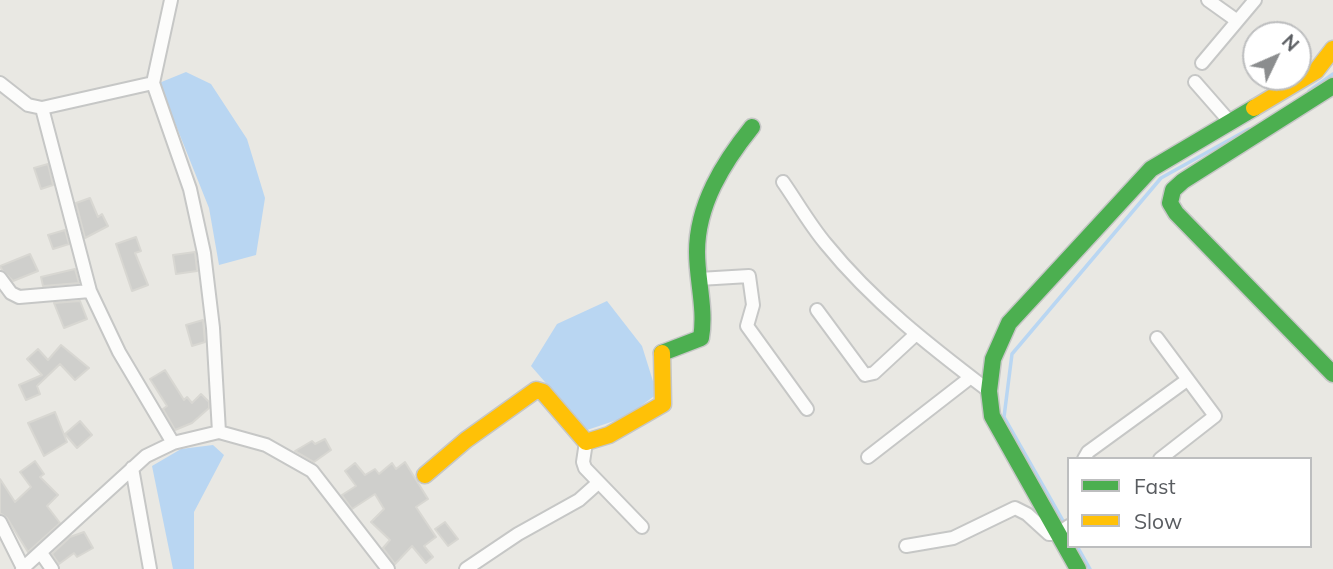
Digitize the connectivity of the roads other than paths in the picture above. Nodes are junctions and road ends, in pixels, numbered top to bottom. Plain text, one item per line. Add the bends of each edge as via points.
1 (172, 0) edge
2 (1208, 0) edge
3 (1255, 0) edge
4 (1236, 20) junction
5 (1333, 49) edge
6 (1202, 63) dead end
7 (1195, 82) dead end
8 (0, 83) edge
9 (153, 83) junction
10 (1333, 86) edge
11 (42, 108) junction
12 (1230, 122) junction
13 (752, 127) dead end
14 (783, 182) dead end
15 (0, 278) edge
16 (699, 279) junction
17 (90, 291) junction
18 (817, 310) dead end
19 (915, 335) junction
20 (1157, 338) dead end
21 (1333, 374) edge
22 (971, 377) junction
23 (1187, 380) junction
24 (989, 391) junction
25 (807, 409) dead end
26 (219, 432) junction
27 (586, 442) junction
28 (173, 443) junction
29 (868, 457) dead end
30 (1085, 457) edge
31 (1163, 457) edge
32 (132, 468) junction
33 (425, 475) dead end
34 (598, 483) junction
35 (0, 522) edge
36 (642, 527) dead end
37 (1062, 530) edge
38 (906, 546) dead end
39 (1069, 548) edge
40 (41, 553) junction
41 (22, 568) edge
42 (52, 569) edge
43 (150, 569) edge
44 (388, 569) edge
45 (466, 569) edge
46 (1078, 569) edge

1 - 9 street
2 - 4 street
3 - 4 street
4 - 6 street
5 - 12 street via 1316,71
7 - 12 street
8 - 11 street via 28,104
9 - 11 street
9 - 26 street via 190,189 204,253
10 - 21 street via 1183,181 1173,190 1170,203
11 - 17 street
12 - 24 street via 1151,169 1009,323 993,359
13 - 16 street via 729,158 701,220
14 - 19 street via 824,243
15 - 17 street via 19,297
16 - 25 street via 749,276 753,305 747,326
16 - 27 street via 701,338 694,345 662,353 663,404 609,435
17 - 28 street
18 - 19 street via 865,375 874,373
19 - 22 street
20 - 23 street
22 - 24 street
22 - 29 street
23 - 30 street
23 - 31 street via 1214,418
24 - 37 street via 992,416
26 - 28 street
26 - 44 street via 265,445 312,471
27 - 33 street via 536,390
27 - 34 street via 583,463
28 - 32 street
32 - 40 street
32 - 43 street
34 - 36 street
34 - 45 street via 579,500
35 - 41 street
37 - 38 street via 1045,532 1015,508 953,538
39 - 46 street
40 - 41 street
40 - 42 street

